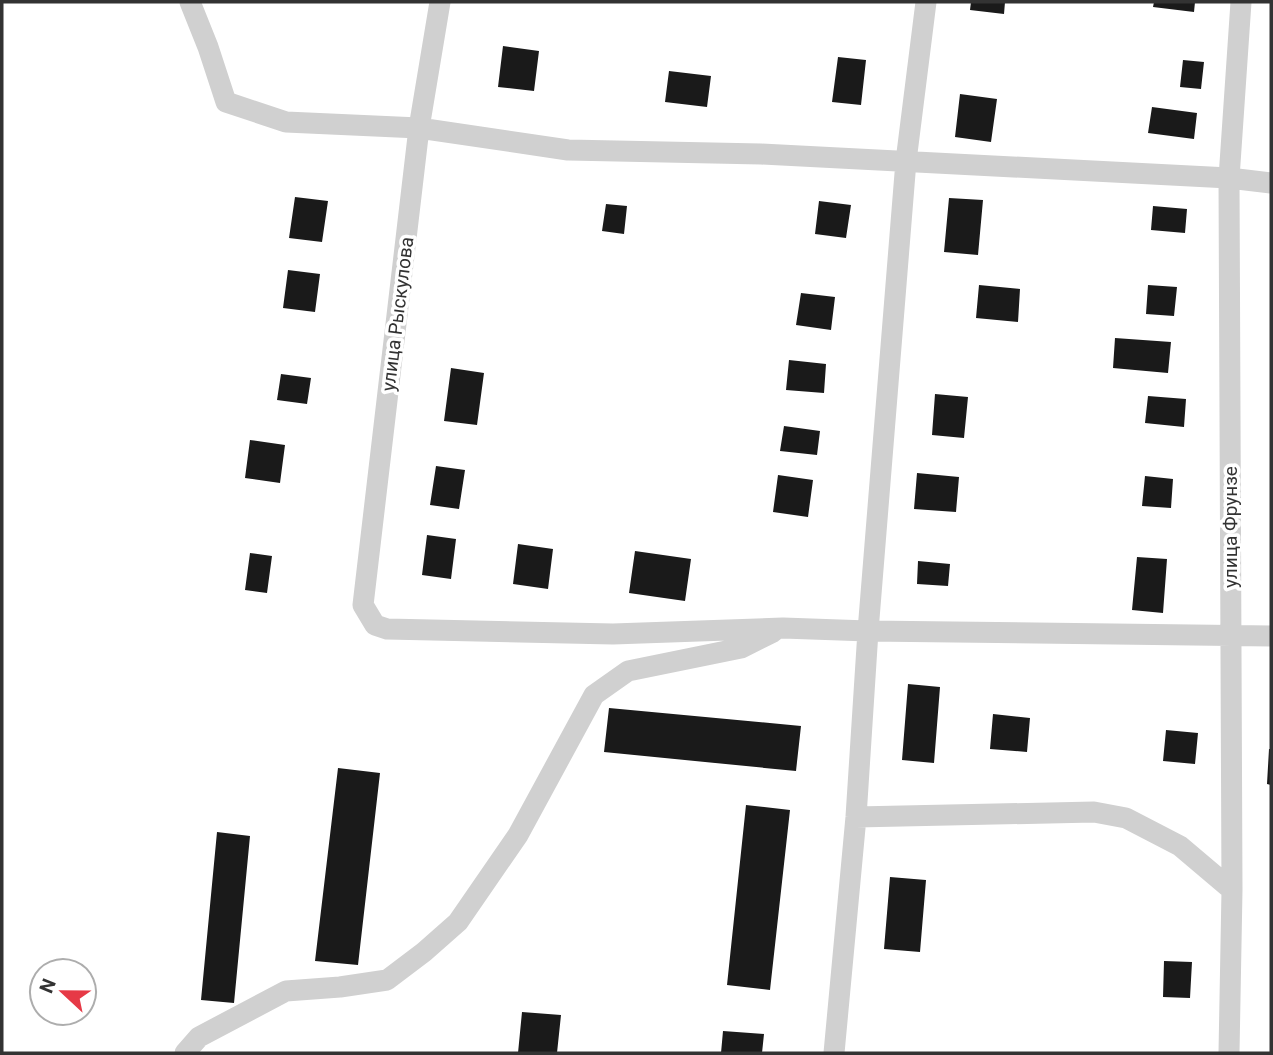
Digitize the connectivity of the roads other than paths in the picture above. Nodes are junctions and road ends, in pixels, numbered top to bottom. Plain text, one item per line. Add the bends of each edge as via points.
1 (190, 2) edge
2 (440, 2) edge
3 (926, 2) edge
4 (1241, 2) edge
5 (419, 128) junction
6 (906, 161) junction
7 (1229, 178) junction
8 (1271, 183) edge
9 (783, 628) junction
10 (868, 631) junction
11 (1231, 636) junction
12 (1271, 636) edge
13 (856, 817) junction
14 (1232, 890) junction
15 (185, 1053) edge
16 (834, 1053) edge
17 (1229, 1053) edge

1 - 5 street via 226,102 286,122
2 - 5 street, улица Рыскулова
3 - 6 street
4 - 7 street, улица Фрунзе
5 - 6 street via 568,150
5 - 9 street, улица Рыскулова via 363,605 375,625 387,629 613,634
6 - 7 street
6 - 10 street
7 - 8 street
7 - 11 street, улица Фрунзе
9 - 10 street
9 - 15 street via 741,648 628,671 594,695 518,835 458,922 387,980 286,991 198,1037
10 - 11 street
10 - 13 street
11 - 12 street
11 - 14 street, улица Фрунзе
13 - 14 street via 1094,812 1126,818 1180,846
13 - 16 street
14 - 17 street, улица Фрунзе

